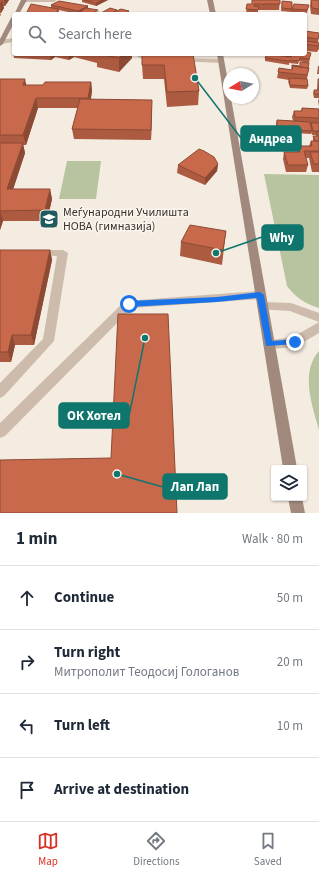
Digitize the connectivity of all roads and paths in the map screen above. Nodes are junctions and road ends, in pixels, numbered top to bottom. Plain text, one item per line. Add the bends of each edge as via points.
1 (24, 0) edge
2 (54, 0) edge
3 (210, 0) edge
4 (17, 12) edge
5 (213, 12) edge
6 (12, 22) edge
7 (12, 40) edge
8 (0, 43) edge
9 (141, 56) edge
10 (220, 58) edge
11 (160, 59) edge
12 (175, 60) edge
13 (24, 253) edge
14 (261, 300) junction
15 (319, 318) edge
16 (319, 327) edge
17 (269, 344) junction
18 (0, 392) edge
19 (0, 432) edge
20 (289, 465) edge
21 (296, 501) edge
22 (298, 513) edge

1 - 2 street
1 - 4 street
3 - 5 street
6 - 8 street
7 - 8 street
9 - 11 street
10 - 12 street
10 - 14 street
13 - 18 street via 63,253 48,341
14 - 15 street via 291,307
14 - 17 street
14 - 19 street via 129,304
16 - 17 street via 295,342
17 - 20 street
21 - 22 street

